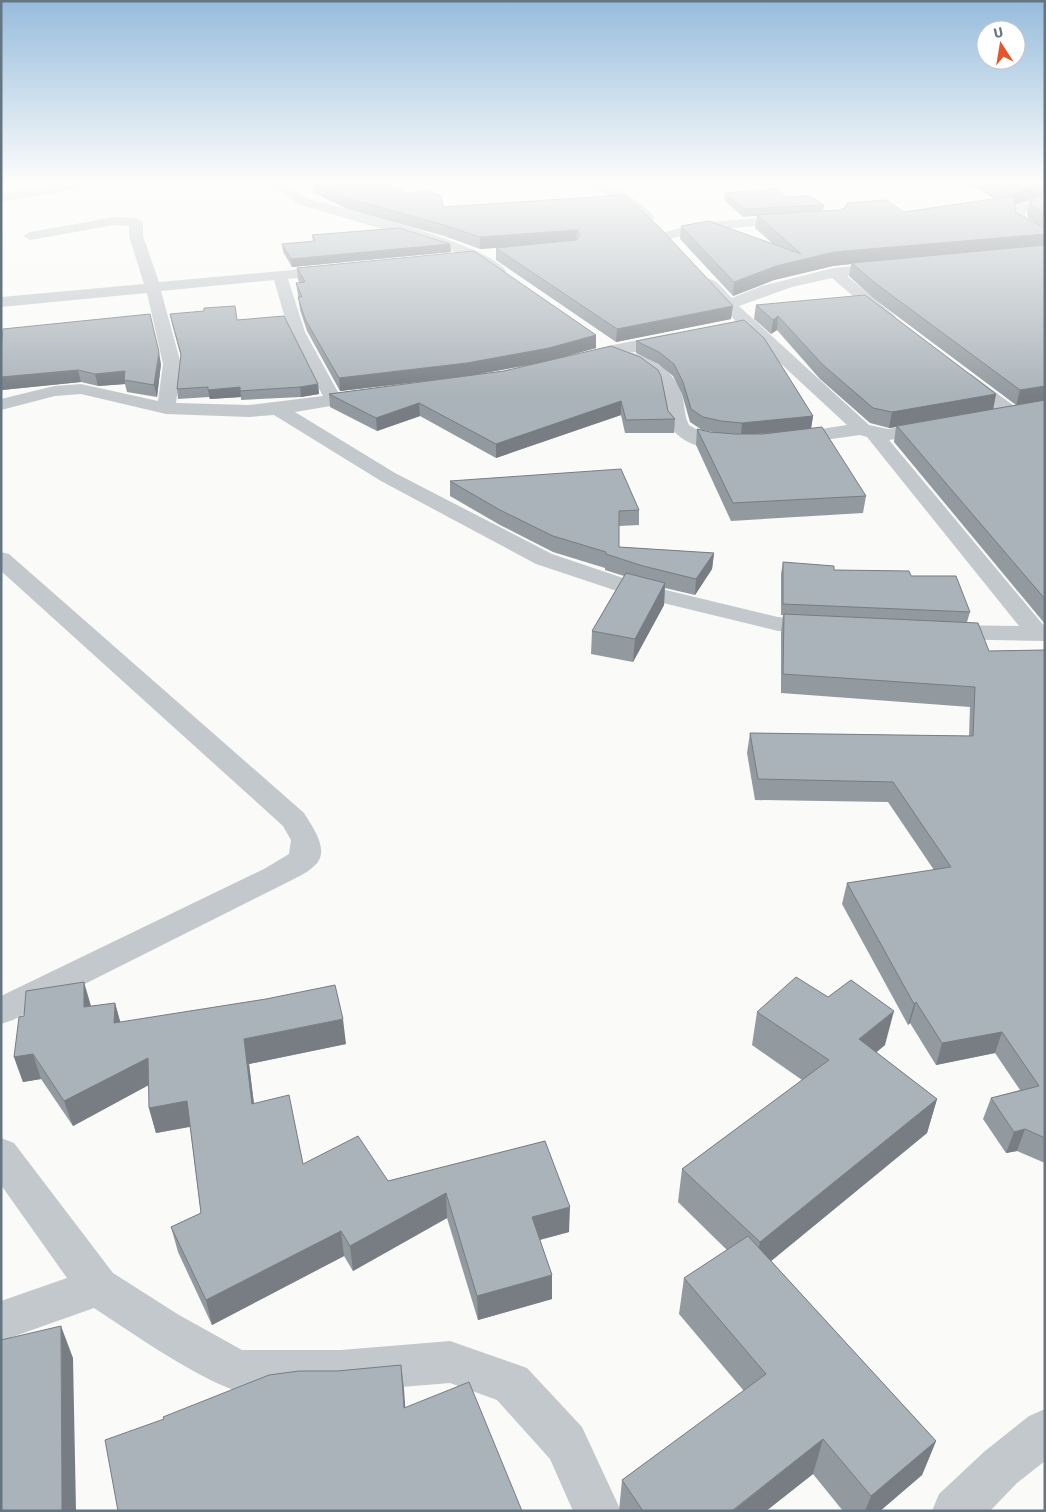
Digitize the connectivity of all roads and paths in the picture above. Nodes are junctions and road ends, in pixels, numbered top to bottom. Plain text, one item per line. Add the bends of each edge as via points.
1 (142, 255) edge
2 (476, 255) junction
3 (480, 255) edge
4 (438, 258) edge
5 (900, 266) edge
6 (350, 268) edge
7 (698, 270) edge
8 (833, 272) junction
9 (280, 276) junction
10 (509, 277) edge
11 (153, 288) junction
12 (1, 302) edge
13 (866, 302) junction
14 (846, 304) edge
15 (740, 316) junction
16 (902, 328) edge
17 (689, 335) edge
18 (597, 339) dead end
19 (614, 350) junction
20 (569, 362) edge
21 (956, 371) edge
22 (386, 392) edge
23 (333, 398) junction
24 (1, 405) edge
25 (166, 408) junction
26 (277, 409) junction
27 (1028, 411) edge
28 (1011, 414) junction
29 (992, 417) edge
30 (945, 425) edge
31 (868, 432) junction
32 (1, 560) edge
33 (836, 627) edge
34 (925, 631) edge
35 (1041, 634) edge
36 (1, 1011) edge
37 (1, 1154) edge
38 (98, 1287) junction
39 (1, 1321) edge
40 (1045, 1432) edge
41 (597, 1511) edge
42 (956, 1511) edge

1 - 11 street
2 - 3 street
2 - 4 street
2 - 10 street
5 - 8 street
6 - 9 street
7 - 15 street
8 - 13 street
8 - 15 street via 743,298
9 - 11 street
9 - 23 street via 297,332
11 - 12 street
11 - 25 street via 172,364
13 - 14 street
13 - 16 street
15 - 31 street
17 - 19 street
18 - 19 street
19 - 20 street
19 - 31 street via 658,372 670,386 679,425 699,439 762,442
21 - 28 street
22 - 23 street
23 - 26 street
24 - 25 street via 54,391 81,389
25 - 26 street
26 - 33 street via 388,476 544,559 634,589 778,624
27 - 28 street
28 - 29 street
30 - 31 street via 889,436
31 - 35 street
32 - 36 street via 294,820 306,840 304,859 276,876
34 - 35 street
37 - 38 street
38 - 39 street
38 - 41 street via 238,1371 341,1371 450,1362 511,1383 566,1443
40 - 42 street via 1001,1467

